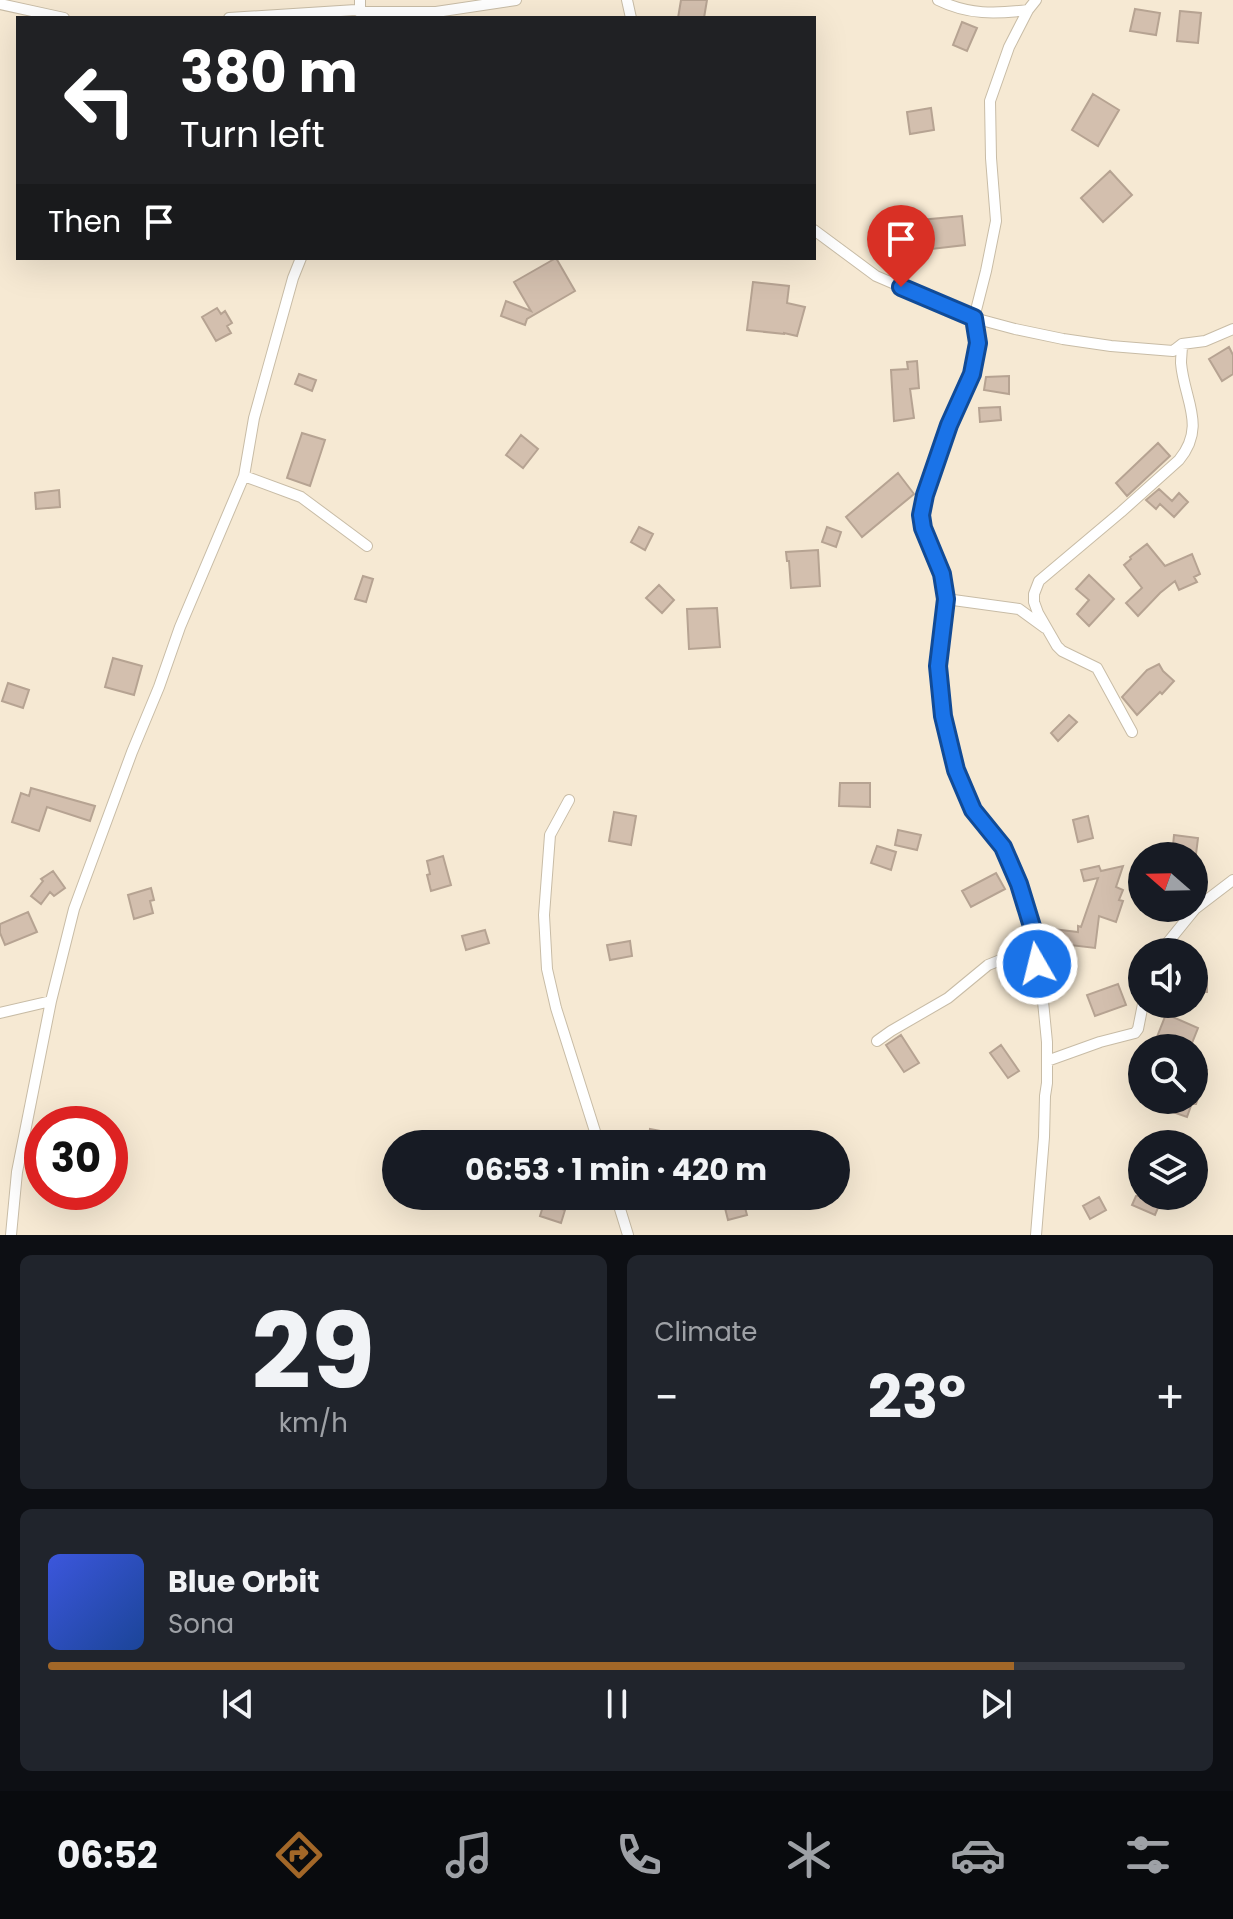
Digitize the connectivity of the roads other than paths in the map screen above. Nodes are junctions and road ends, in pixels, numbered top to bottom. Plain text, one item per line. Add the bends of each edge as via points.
1 (516, 0) edge
2 (938, 0) edge
3 (1036, 0) edge
4 (0, 4) edge
5 (358, 10) edge
6 (1028, 10) junction
7 (55, 16) edge
8 (261, 16) edge
9 (816, 231) edge
10 (300, 260) edge
11 (974, 318) junction
12 (1233, 329) edge
13 (1182, 344) junction
14 (244, 476) junction
15 (367, 546) dead end
16 (946, 599) junction
17 (1048, 631) junction
18 (1132, 732) dead end
19 (569, 800) dead end
20 (1233, 880) edge
21 (1171, 938) edge
22 (1033, 947) junction
23 (51, 1001) junction
24 (0, 1013) edge
25 (1140, 1018) edge
26 (877, 1041) dead end
27 (1047, 1061) junction
28 (595, 1130) edge
29 (620, 1210) edge
30 (11, 1235) edge
31 (628, 1235) edge
32 (1036, 1235) edge

1 - 5 street via 436,12
2 - 6 street via 971,12
3 - 6 street
4 - 7 street
5 - 8 street
6 - 11 street via 990,101 996,221
9 - 11 street via 876,276
10 - 14 street via 254,418
11 - 13 street via 1111,346 1173,351
11 - 16 street via 978,343 972,374 949,425 921,515
12 - 13 street
13 - 17 street via 1193,428 1190,442 1179,460 1039,581 1034,602
14 - 15 street via 301,497
14 - 23 street via 101,835 74,909
16 - 17 street via 1019,609
16 - 22 street via 938,666 956,770 973,810 1003,847 1034,933
17 - 18 street via 1062,651 1097,668
19 - 28 street via 550,835 544,915 547,969
20 - 21 street via 1195,909
22 - 26 street via 988,965 948,998
22 - 27 street
23 - 24 street
23 - 30 street via 17,1172
25 - 27 street via 1135,1033
27 - 32 street
29 - 31 street

